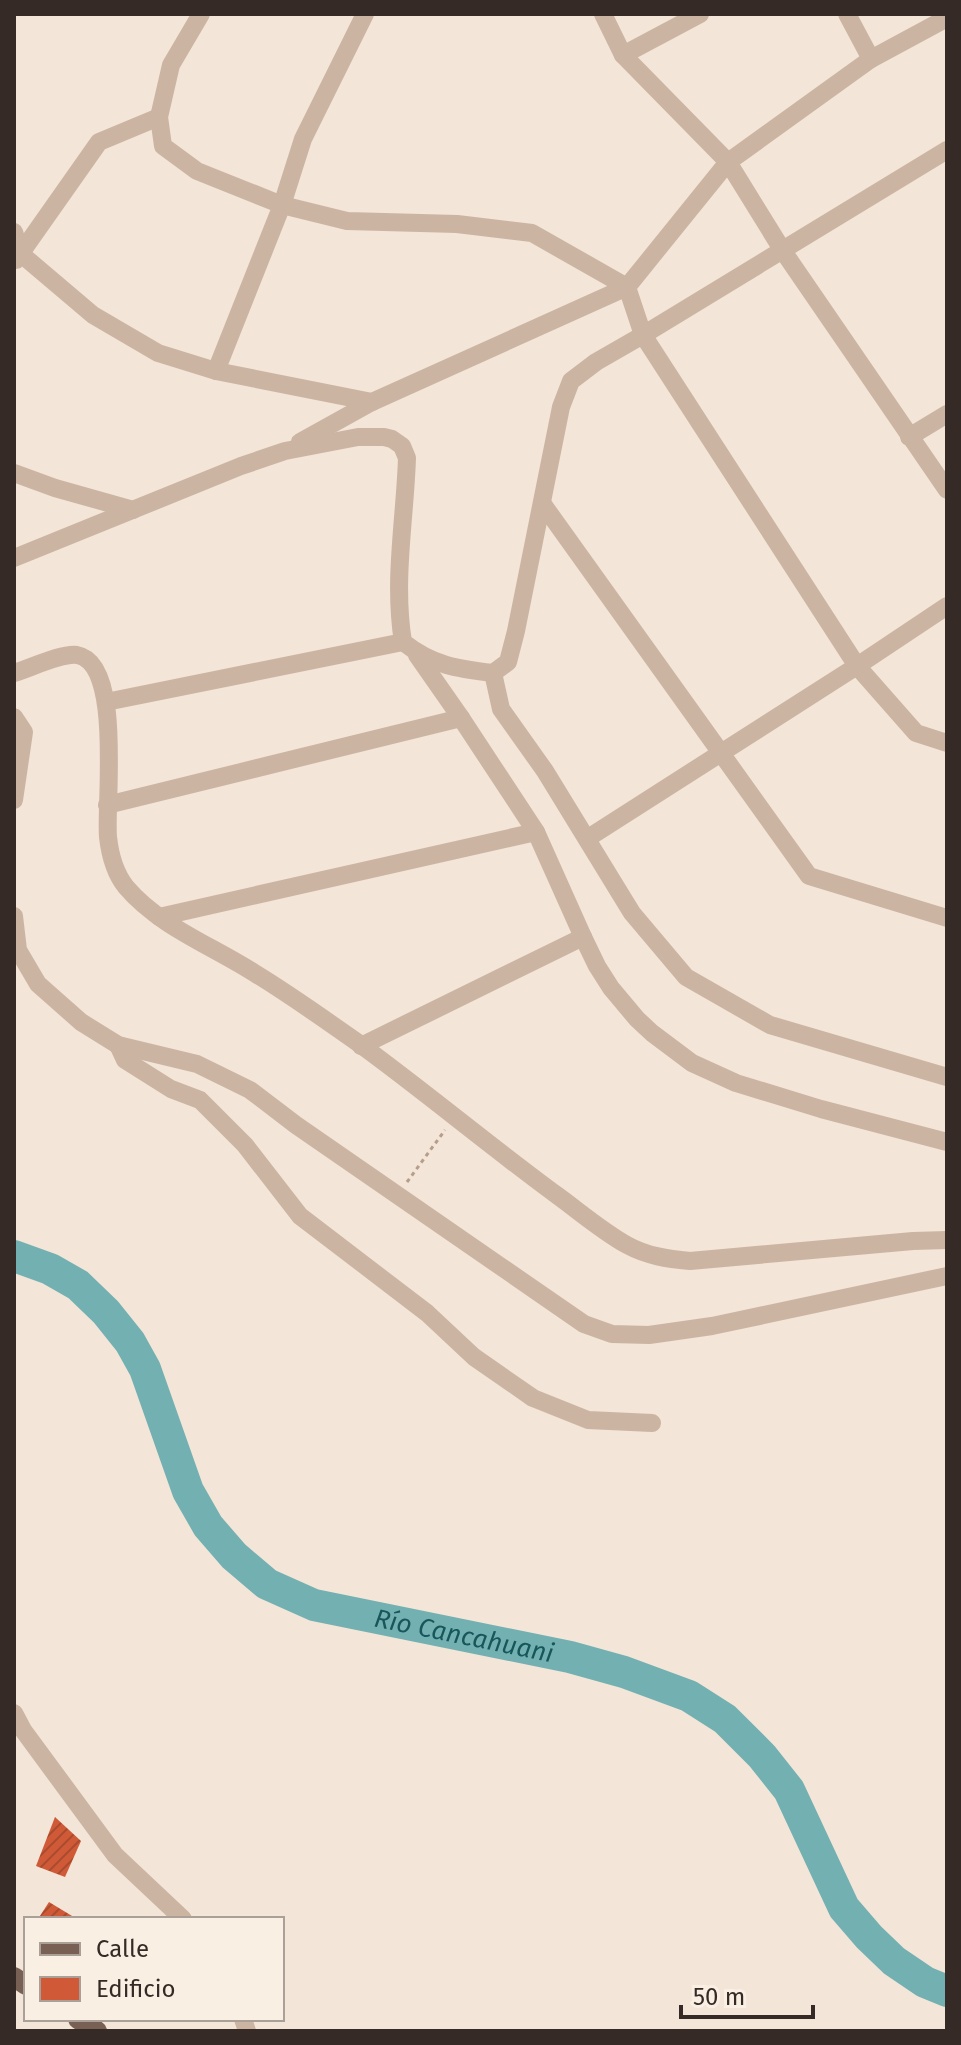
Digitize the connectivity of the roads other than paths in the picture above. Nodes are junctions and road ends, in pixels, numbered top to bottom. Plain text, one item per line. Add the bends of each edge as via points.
1 (201, 14) edge
2 (365, 14) edge
3 (603, 14) edge
4 (700, 14) edge
5 (847, 14) edge
6 (947, 18) edge
7 (623, 55) junction
8 (871, 59) junction
9 (159, 117) junction
10 (947, 150) edge
11 (728, 162) junction
12 (282, 205) junction
13 (14, 232) edge
14 (783, 251) junction
15 (18, 258) edge
16 (627, 287) junction
17 (643, 335) junction
18 (216, 371) junction
19 (372, 402) junction
20 (947, 414) edge
21 (909, 437) junction
22 (285, 451) junction
23 (14, 473) edge
24 (947, 490) edge
25 (542, 503) junction
26 (133, 510) junction
27 (14, 558) edge
28 (947, 606) edge
29 (409, 647) junction
30 (857, 666) junction
31 (14, 673) edge
32 (493, 673) junction
33 (106, 702) junction
34 (14, 717) edge
35 (461, 718) junction
36 (947, 743) edge
37 (721, 753) junction
38 (14, 800) edge
39 (107, 805) junction
40 (536, 832) junction
41 (588, 838) junction
42 (14, 916) edge
43 (159, 917) junction
44 (947, 918) edge
45 (583, 937) junction
46 (118, 1045) junction
47 (361, 1046) junction
48 (947, 1077) edge
49 (947, 1142) edge
50 (947, 1240) edge
51 (947, 1276) edge
52 (652, 1423) dead end
53 (14, 1713) edge
54 (181, 1917) edge

1 - 9 street via 171,65
2 - 12 street via 303,139
3 - 7 street
4 - 7 street
5 - 8 street
6 - 8 street
7 - 11 street
8 - 11 street
9 - 12 street via 163,146 197,171
9 - 15 street via 99,142
10 - 14 street
11 - 14 street
11 - 16 street
12 - 16 street via 347,221 457,224 532,233
12 - 18 street
13 - 15 street
14 - 17 street
14 - 21 street
15 - 18 street via 93,315 158,353
16 - 17 street
16 - 19 street
17 - 25 street via 571,381
17 - 30 street
18 - 19 street
19 - 22 street
20 - 21 street
21 - 24 street
22 - 26 street
22 - 29 street via 372,437 402,446 407,458 399,614
23 - 26 street
25 - 32 street via 508,662
25 - 37 street
26 - 27 street
28 - 30 street
29 - 32 street via 442,665
29 - 33 street
29 - 35 street
30 - 36 street via 916,733
30 - 37 street
31 - 33 street via 66,656 82,657 100,676
32 - 41 street via 501,709
33 - 39 street
34 - 38 street via 24,732
35 - 39 street
35 - 40 street
37 - 41 street
37 - 44 street via 809,876
39 - 43 street via 110,852 118,875
40 - 43 street
40 - 45 street
41 - 48 street via 632,913 686,977 770,1025
42 - 46 street via 18,950 38,984 81,1022
43 - 47 street via 256,974
45 - 47 street
45 - 49 street via 624,1006 692,1063 779,1097
46 - 51 street via 197,1064 250,1090 584,1324 612,1334 712,1326
46 - 52 street via 125,1060 200,1100 245,1145 300,1216 427,1313 474,1357 533,1398 588,1420
47 - 50 street via 625,1244 657,1257 690,1261
53 - 54 street via 115,1855

